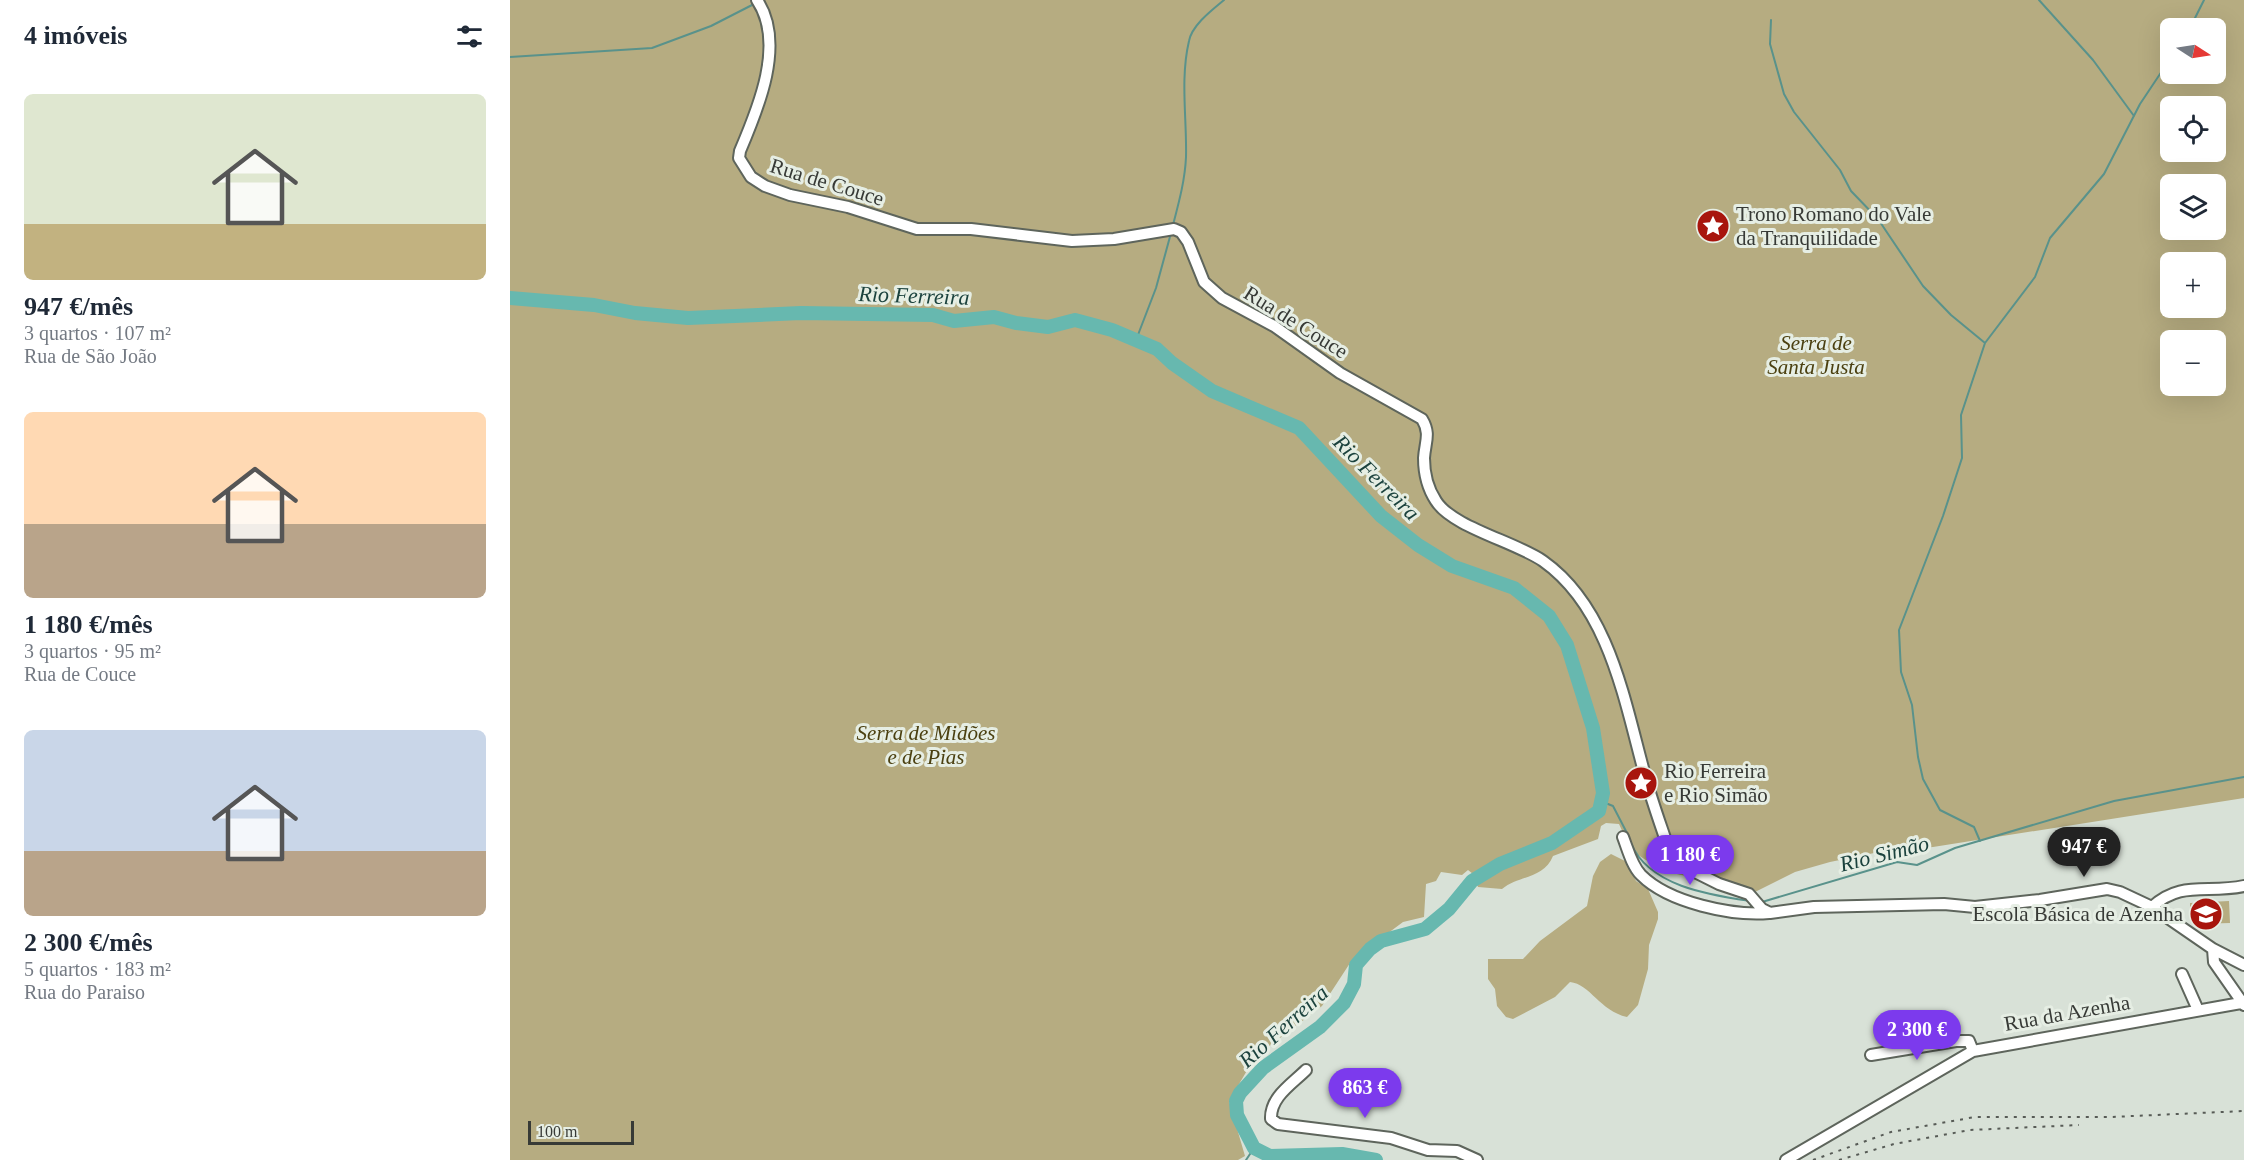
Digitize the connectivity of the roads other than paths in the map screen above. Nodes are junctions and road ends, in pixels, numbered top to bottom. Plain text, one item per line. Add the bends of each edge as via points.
1 (757, 0) edge
2 (1623, 837) dead end
3 (2244, 886) edge
4 (2152, 907) junction
5 (1766, 911) junction
6 (2213, 949) junction
7 (2244, 964) edge
8 (2182, 974) dead end
9 (2242, 1004) edge
10 (2198, 1010) junction
11 (1973, 1051) junction
12 (1871, 1055) dead end
13 (1306, 1070) dead end
14 (1477, 1160) edge
15 (1786, 1160) edge

1 - 5 street, Rua de Couce via 764,11 768,48 763,93 739,158 751,177 790,195 848,207 917,229 971,230 1072,241 1114,239 1167,228 1181,232 1204,282 1222,298 1274,326 1340,373 1422,419 1428,437 1424,457 1426,480 1437,502 1452,518 1543,561 1574,592 1613,663 1670,851 1687,868 1751,895
2 - 5 street via 1641,875 1665,891 1719,909
3 - 4 street via 2221,891 2182,889 2166,894
4 - 5 street via 2107,889 1975,907 1944,904
4 - 6 street
6 - 7 street
6 - 9 street via 2214,962
8 - 10 street
9 - 10 street, Rua da Azenha
10 - 11 street, Rua da Azenha
11 - 12 street via 1968,1041 1956,1041
11 - 15 street, Rua da Azenha
13 - 14 street via 1276,1098 1271,1119 1278,1124 1354,1131 1428,1150 1457,1151

